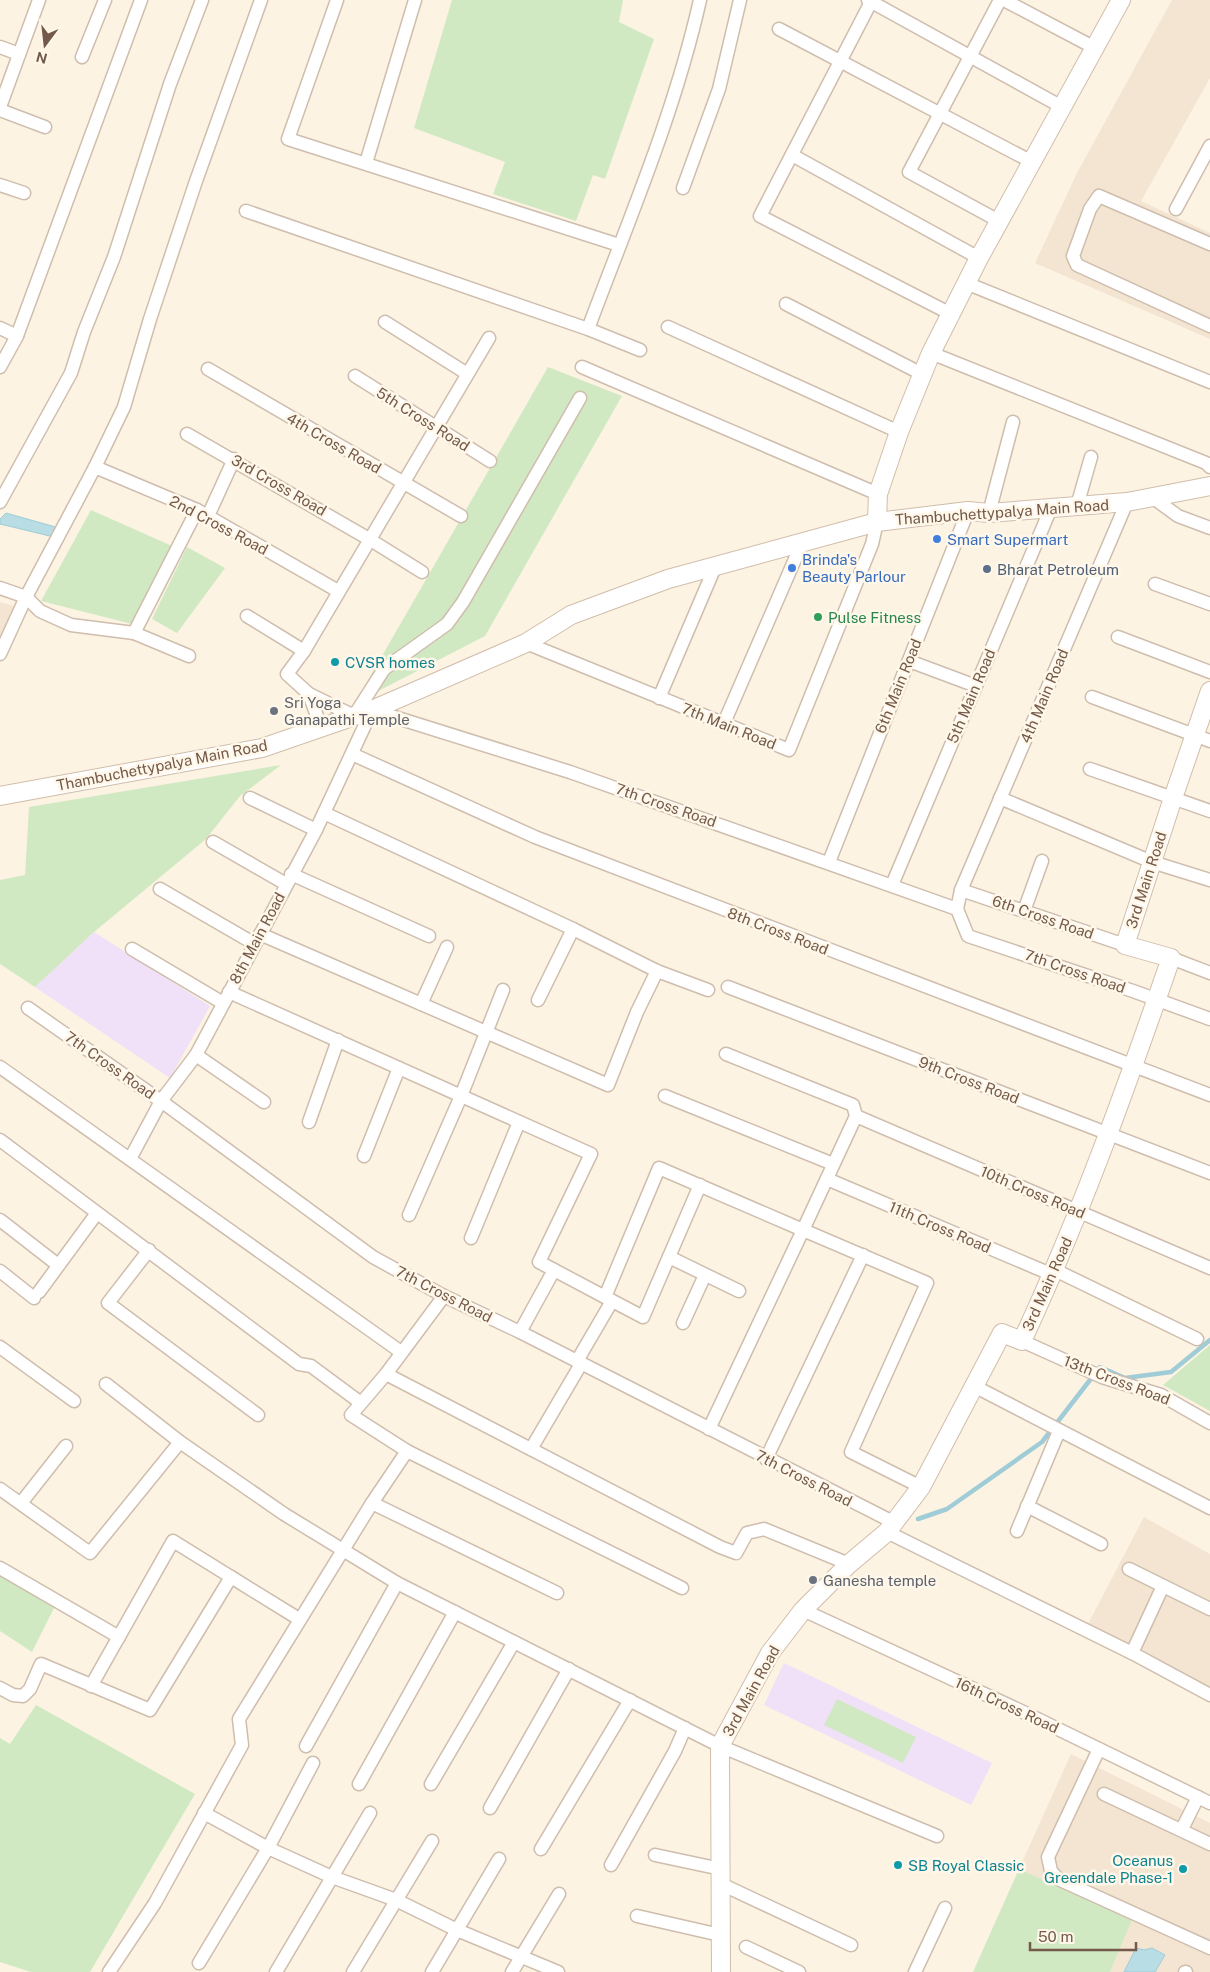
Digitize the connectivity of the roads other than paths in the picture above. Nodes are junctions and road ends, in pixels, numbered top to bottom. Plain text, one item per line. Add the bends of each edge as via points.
1 (39, 0) edge
2 (105, 0) edge
3 (141, 0) edge
4 (202, 0) edge
5 (261, 0) edge
6 (337, 0) edge
7 (414, 0) edge
8 (700, 0) edge
9 (740, 0) edge
10 (1002, 0) edge
11 (1121, 0) edge
12 (870, 1) edge
13 (779, 29) dead end
14 (0, 47) edge
15 (1094, 48) junction
16 (19, 54) junction
17 (82, 57) dead end
18 (971, 57) junction
19 (840, 61) junction
20 (1062, 107) junction
21 (0, 108) edge
22 (940, 114) junction
23 (45, 127) dead end
24 (1210, 146) edge
25 (792, 155) junction
26 (1032, 162) junction
27 (366, 163) junction
28 (0, 185) edge
29 (683, 188) dead end
30 (24, 193) dead end
31 (1176, 209) dead end
32 (246, 211) dead end
33 (999, 221) junction
34 (1210, 244) edge
35 (619, 245) junction
36 (979, 258) junction
37 (966, 283) junction
38 (786, 304) dead end
39 (951, 314) junction
40 (384, 322) dead end
41 (1210, 326) edge
42 (668, 327) dead end
43 (0, 328) edge
44 (588, 328) junction
45 (17, 336) junction
46 (489, 338) dead end
47 (640, 350) dead end
48 (931, 353) junction
49 (0, 367) edge
50 (582, 368) dead end
51 (208, 369) dead end
52 (466, 374) junction
53 (922, 374) junction
54 (355, 376) dead end
55 (1210, 382) edge
56 (580, 398) dead end
57 (1014, 422) dead end
58 (435, 427) junction
59 (899, 432) junction
60 (187, 434) dead end
61 (1092, 456) dead end
62 (234, 459) junction
63 (490, 461) dead end
64 (95, 467) junction
65 (1210, 467) edge
66 (402, 482) junction
67 (1210, 486) edge
68 (878, 494) junction
69 (1152, 497) junction
70 (0, 502) edge
71 (1127, 502) junction
72 (1076, 506) junction
73 (1051, 508) junction
74 (968, 512) junction
75 (202, 513) junction
76 (988, 513) junction
77 (460, 516) dead end
78 (877, 522) junction
79 (1210, 528) edge
80 (369, 539) junction
81 (802, 543) junction
82 (715, 566) junction
83 (422, 572) dead end
84 (1155, 584) dead end
85 (0, 588) edge
86 (338, 591) junction
87 (26, 597) junction
88 (1210, 604) edge
89 (247, 616) dead end
90 (134, 633) junction
91 (1118, 637) dead end
92 (526, 644) junction
93 (304, 651) junction
94 (0, 654) edge
95 (189, 656) dead end
96 (909, 661) junction
97 (1210, 672) edge
98 (976, 686) junction
99 (1210, 691) edge
100 (309, 694) junction
101 (1092, 696) dead end
102 (659, 698) junction
103 (372, 710) junction
104 (354, 716) junction
105 (724, 723) junction
106 (321, 727) junction
107 (1202, 738) edge
108 (352, 754) junction
109 (1090, 768) dead end
110 (0, 796) edge
111 (250, 798) dead end
112 (1000, 798) junction
113 (1172, 798) junction
114 (1210, 811) edge
115 (324, 813) junction
116 (316, 830) junction
117 (213, 842) dead end
118 (1042, 860) dead end
119 (829, 862) junction
120 (1152, 862) junction
121 (289, 879) junction
122 (1210, 880) edge
123 (892, 885) junction
124 (160, 889) dead end
125 (961, 890) junction
126 (957, 908) junction
127 (1024, 911) junction
128 (574, 929) junction
129 (429, 936) dead end
130 (258, 939) junction
131 (1125, 945) junction
132 (447, 947) dead end
133 (132, 949) dead end
134 (1171, 958) junction
135 (657, 971) junction
136 (1210, 973) edge
137 (728, 987) dead end
138 (503, 990) dead end
139 (708, 990) dead end
140 (226, 998) junction
141 (1157, 999) junction
142 (538, 1000) dead end
143 (421, 1004) junction
144 (28, 1008) dead end
145 (1210, 1019) edge
146 (485, 1031) junction
147 (338, 1040) junction
148 (196, 1054) junction
149 (726, 1054) dead end
150 (1132, 1066) junction
151 (0, 1067) edge
152 (399, 1068) junction
153 (1210, 1095) edge
154 (462, 1096) junction
155 (665, 1096) dead end
156 (161, 1101) junction
157 (264, 1102) dead end
158 (856, 1116) junction
159 (308, 1122) dead end
160 (519, 1122) junction
161 (1108, 1133) junction
162 (0, 1140) edge
163 (364, 1156) dead end
164 (130, 1159) junction
165 (833, 1164) junction
166 (1210, 1173) edge
167 (827, 1179) junction
168 (700, 1185) junction
169 (1079, 1212) junction
170 (97, 1213) junction
171 (410, 1216) dead end
172 (0, 1220) edge
173 (803, 1230) junction
174 (471, 1238) dead end
175 (149, 1250) junction
176 (863, 1255) junction
177 (669, 1257) junction
178 (58, 1265) junction
179 (1210, 1268) edge
180 (554, 1270) junction
181 (0, 1271) edge
182 (1054, 1273) junction
183 (705, 1275) junction
184 (739, 1292) dead end
185 (444, 1296) junction
186 (609, 1299) junction
187 (683, 1323) dead end
188 (520, 1332) junction
189 (1196, 1339) dead end
190 (1022, 1341) junction
191 (0, 1348) edge
192 (401, 1352) junction
193 (579, 1362) junction
194 (386, 1374) junction
195 (106, 1384) dead end
196 (972, 1385) junction
197 (74, 1401) dead end
198 (361, 1403) junction
199 (258, 1415) dead end
200 (1210, 1423) edge
201 (710, 1428) junction
202 (1059, 1431) junction
203 (180, 1442) junction
204 (66, 1446) dead end
205 (531, 1449) junction
206 (407, 1451) junction
207 (766, 1459) junction
208 (921, 1487) junction
209 (0, 1489) edge
210 (21, 1503) junction
211 (372, 1503) junction
212 (1028, 1506) junction
213 (1210, 1508) edge
214 (890, 1527) junction
215 (1017, 1531) dead end
216 (1101, 1544) dead end
217 (342, 1551) junction
218 (849, 1564) junction
219 (0, 1568) edge
220 (1129, 1569) dead end
221 (231, 1577) junction
222 (397, 1583) junction
223 (1163, 1586) junction
224 (682, 1588) dead end
225 (557, 1594) dead end
226 (1210, 1609) edge
227 (802, 1610) junction
228 (455, 1612) junction
229 (299, 1619) junction
230 (119, 1637) junction
231 (514, 1642) junction
232 (1132, 1653) junction
233 (569, 1669) junction
234 (91, 1686) junction
235 (0, 1688) edge
236 (1210, 1694) edge
237 (630, 1700) junction
238 (685, 1728) junction
239 (306, 1746) dead end
240 (720, 1746) junction
241 (1099, 1749) junction
242 (313, 1763) dead end
243 (359, 1784) dead end
244 (431, 1784) dead end
245 (1104, 1794) dead end
246 (1198, 1797) junction
247 (1210, 1803) edge
248 (490, 1808) dead end
249 (204, 1813) junction
250 (370, 1813) dead end
251 (1182, 1829) junction
252 (937, 1836) dead end
253 (432, 1841) dead end
254 (1210, 1844) edge
255 (268, 1848) junction
256 (541, 1849) dead end
257 (655, 1855) dead end
258 (499, 1860) dead end
259 (610, 1865) dead end
260 (332, 1877) junction
261 (721, 1877) junction
262 (558, 1894) dead end
263 (396, 1900) junction
264 (944, 1908) dead end
265 (637, 1916) dead end
266 (457, 1930) junction
267 (720, 1935) junction
268 (851, 1945) dead end
269 (746, 1947) dead end
270 (1210, 1948) edge
271 (522, 1956) junction
272 (199, 1963) dead end
273 (109, 1972) edge
274 (276, 1972) edge
275 (353, 1972) edge
276 (432, 1972) edge
277 (512, 1972) edge
278 (558, 1972) edge
279 (721, 1972) edge
280 (799, 1972) edge
281 (915, 1972) edge

1 - 16 street
2 - 17 street
3 - 45 street
4 - 70 street via 170,84 114,258 70,373
5 - 64 street via 190,200 124,406
6 - 27 street via 288,139
7 - 27 street
8 - 35 street via 688,54 650,171
9 - 29 street via 718,90
10 - 15 street
10 - 18 street
11 - 15 street
12 - 18 street
12 - 19 street
13 - 19 street
14 - 16 street
15 - 20 street
16 - 21 street
18 - 20 street
18 - 22 street
19 - 22 street
19 - 25 street
20 - 26 street
21 - 23 street
22 - 26 street
22 - 33 street via 909,172
24 - 31 street
25 - 36 street
25 - 39 street via 760,216
26 - 33 street
27 - 35 street
28 - 30 street
32 - 44 street
33 - 36 street
34 - 41 street via 1099,196 1090,209 1073,256 1078,265
35 - 44 street
36 - 37 street
37 - 39 street
37 - 55 street
38 - 53 street
39 - 48 street
40 - 52 street
42 - 59 street
43 - 45 street
44 - 47 street
45 - 49 street
46 - 52 street
48 - 53 street
48 - 65 street via 1081,411
50 - 68 street
51 - 66 street, 4th Cross Road
52 - 58 street
53 - 59 street
54 - 58 street, 5th Cross Road
56 - 104 street via 463,602 447,624 384,669
57 - 76 street
58 - 63 street, 5th Cross Road
58 - 66 street
59 - 68 street
60 - 62 street, 3rd Cross Road
61 - 72 street
62 - 75 street
62 - 80 street, 3rd Cross Road
64 - 75 street, 2nd Cross Road
64 - 87 street
66 - 77 street, 4th Cross Road
66 - 80 street
67 - 69 street, Thambuchettypalya Main Road
68 - 78 street
69 - 71 street, Thambuchettypalya Main Road
69 - 79 street via 1178,516
71 - 72 street, Thambuchettypalya Main Road
71 - 112 street, 4th Main Road
72 - 73 street, Thambuchettypalya Main Road
73 - 76 street, Thambuchettypalya Main Road
73 - 98 street, 5th Main Road
74 - 76 street, Thambuchettypalya Main Road
74 - 78 street, Thambuchettypalya Main Road
74 - 96 street, 6th Main Road
75 - 86 street, 2nd Cross Road
75 - 90 street
78 - 81 street, Thambuchettypalya Main Road
78 - 105 street, 7th Main Road via 872,544 789,750
80 - 83 street, 3rd Cross Road
80 - 86 street
81 - 82 street, Thambuchettypalya Main Road
81 - 105 street
82 - 92 street, Thambuchettypalya Main Road via 668,579 571,615
82 - 102 street
84 - 88 street
85 - 87 street
86 - 93 street
87 - 90 street via 40,611 71,625
87 - 94 street
89 - 93 street
90 - 95 street
91 - 97 street
92 - 102 street, 7th Main Road
92 - 103 street, Thambuchettypalya Main Road
93 - 100 street via 287,674
96 - 98 street
96 - 119 street, 6th Main Road
98 - 123 street, 5th Main Road
99 - 107 street, 3rd Main Road
100 - 104 street
100 - 106 street
101 - 107 street
102 - 105 street, 7th Main Road
103 - 104 street, Thambuchettypalya Main Road
103 - 108 street, 8th Main Road
103 - 119 street, 7th Cross Road via 570,772
104 - 106 street, Thambuchettypalya Main Road
106 - 110 street, Thambuchettypalya Main Road via 262,748
107 - 113 street, 3rd Main Road
108 - 115 street, 8th Main Road
108 - 150 street, 8th Cross Road via 535,837
109 - 113 street
111 - 116 street
112 - 120 street
112 - 125 street, 4th Main Road
113 - 114 street
113 - 120 street, 3rd Main Road
115 - 116 street, 8th Main Road
115 - 128 street
116 - 121 street, 8th Main Road
117 - 121 street
118 - 127 street
119 - 123 street, 7th Cross Road
120 - 122 street
120 - 131 street, 3rd Main Road
121 - 129 street
121 - 130 street, 8th Main Road
123 - 126 street, 7th Cross Road
124 - 130 street
125 - 126 street
125 - 127 street, 6th Cross Road
126 - 141 street, 7th Cross Road via 968,936
127 - 131 street, 6th Cross Road
128 - 135 street
128 - 142 street
130 - 140 street, 8th Main Road
130 - 143 street
131 - 134 street, 3rd Main Road
132 - 143 street
133 - 140 street
134 - 136 street
134 - 141 street, 3rd Main Road
135 - 139 street
135 - 146 street via 608,1084
137 - 161 street, 9th Cross Road
138 - 146 street
140 - 147 street
140 - 148 street, 8th Main Road
141 - 145 street, 7th Cross Road
141 - 150 street, 3rd Main Road
143 - 146 street
144 - 156 street, 7th Cross Road
146 - 154 street
147 - 152 street
147 - 159 street
148 - 156 street, 8th Main Road
148 - 157 street
149 - 158 street via 853,1105
150 - 153 street, 8th Cross Road
150 - 161 street, 3rd Main Road
151 - 164 street
152 - 154 street
152 - 163 street
154 - 160 street
154 - 171 street
155 - 165 street
156 - 164 street, 8th Main Road
156 - 185 street, 7th Cross Road via 373,1257
158 - 165 street
158 - 169 street, 10th Cross Road
160 - 174 street
160 - 180 street via 591,1154 539,1262
161 - 166 street, 9th Cross Road
161 - 169 street, 3rd Main Road
162 - 170 street
164 - 192 street
165 - 167 street
167 - 173 street
167 - 182 street, 11th Cross Road
168 - 173 street
168 - 177 street
168 - 186 street via 659,1168
169 - 179 street, 10th Cross Road
169 - 182 street, 3rd Main Road
170 - 175 street
170 - 178 street
172 - 178 street
173 - 176 street
173 - 201 street
175 - 198 street via 299,1364 311,1366
175 - 199 street via 108,1303
176 - 207 street
176 - 208 street via 926,1283 851,1452
177 - 183 street
177 - 186 street via 643,1317
178 - 181 street via 36,1295
180 - 186 street
180 - 188 street
182 - 189 street, 11th Cross Road
182 - 190 street, 3rd Main Road
183 - 184 street
183 - 187 street
185 - 188 street, 7th Cross Road
185 - 192 street
186 - 193 street
188 - 193 street, 7th Cross Road
190 - 196 street, 3rd Main Road via 1002,1333
190 - 200 street, 13th Cross Road via 1102,1377 1161,1395
191 - 197 street
192 - 194 street
193 - 201 street, 7th Cross Road
193 - 205 street
194 - 198 street
194 - 205 street
195 - 203 street
196 - 202 street
196 - 208 street, 3rd Main Road
198 - 206 street via 351,1414
201 - 207 street, 7th Cross Road
202 - 212 street
202 - 213 street
203 - 210 street via 90,1553
203 - 217 street
204 - 210 street
205 - 218 street via 736,1553 747,1533 764,1529
206 - 211 street
206 - 224 street
207 - 214 street, 7th Cross Road
208 - 214 street, 3rd Main Road
209 - 210 street
211 - 217 street
211 - 225 street
212 - 215 street
212 - 216 street
214 - 218 street, 3rd Main Road
214 - 232 street, 7th Cross Road
217 - 222 street
217 - 229 street
218 - 227 street, 3rd Main Road
219 - 230 street
220 - 223 street
221 - 229 street
221 - 230 street via 173,1541
221 - 234 street via 150,1710
222 - 228 street
222 - 239 street
223 - 226 street
223 - 232 street
227 - 240 street, 3rd Main Road via 770,1653
227 - 241 street, 16th Cross Road
228 - 231 street
228 - 243 street
229 - 249 street via 238,1719 242,1744
230 - 234 street
231 - 233 street
231 - 244 street
232 - 236 street, 7th Cross Road
233 - 237 street
233 - 248 street
234 - 235 street via 41,1664 23,1696 13,1696
237 - 238 street
237 - 256 street
238 - 240 street
238 - 259 street via 675,1752
240 - 252 street
240 - 261 street, 3rd Main Road
241 - 246 street, 16th Cross Road
241 - 270 street via 1048,1857 1051,1872 1058,1879
242 - 255 street
245 - 251 street
246 - 247 street, 16th Cross Road
246 - 251 street
249 - 255 street
249 - 273 street via 155,1903
250 - 260 street
251 - 254 street
253 - 263 street
255 - 260 street
255 - 272 street
257 - 261 street
258 - 266 street
260 - 263 street
260 - 274 street
261 - 267 street, 3rd Main Road
261 - 268 street
262 - 271 street
263 - 266 street
263 - 275 street
264 - 281 street
265 - 267 street
266 - 271 street
266 - 276 street
267 - 279 street, 3rd Main Road
269 - 280 street
271 - 277 street
271 - 278 street

